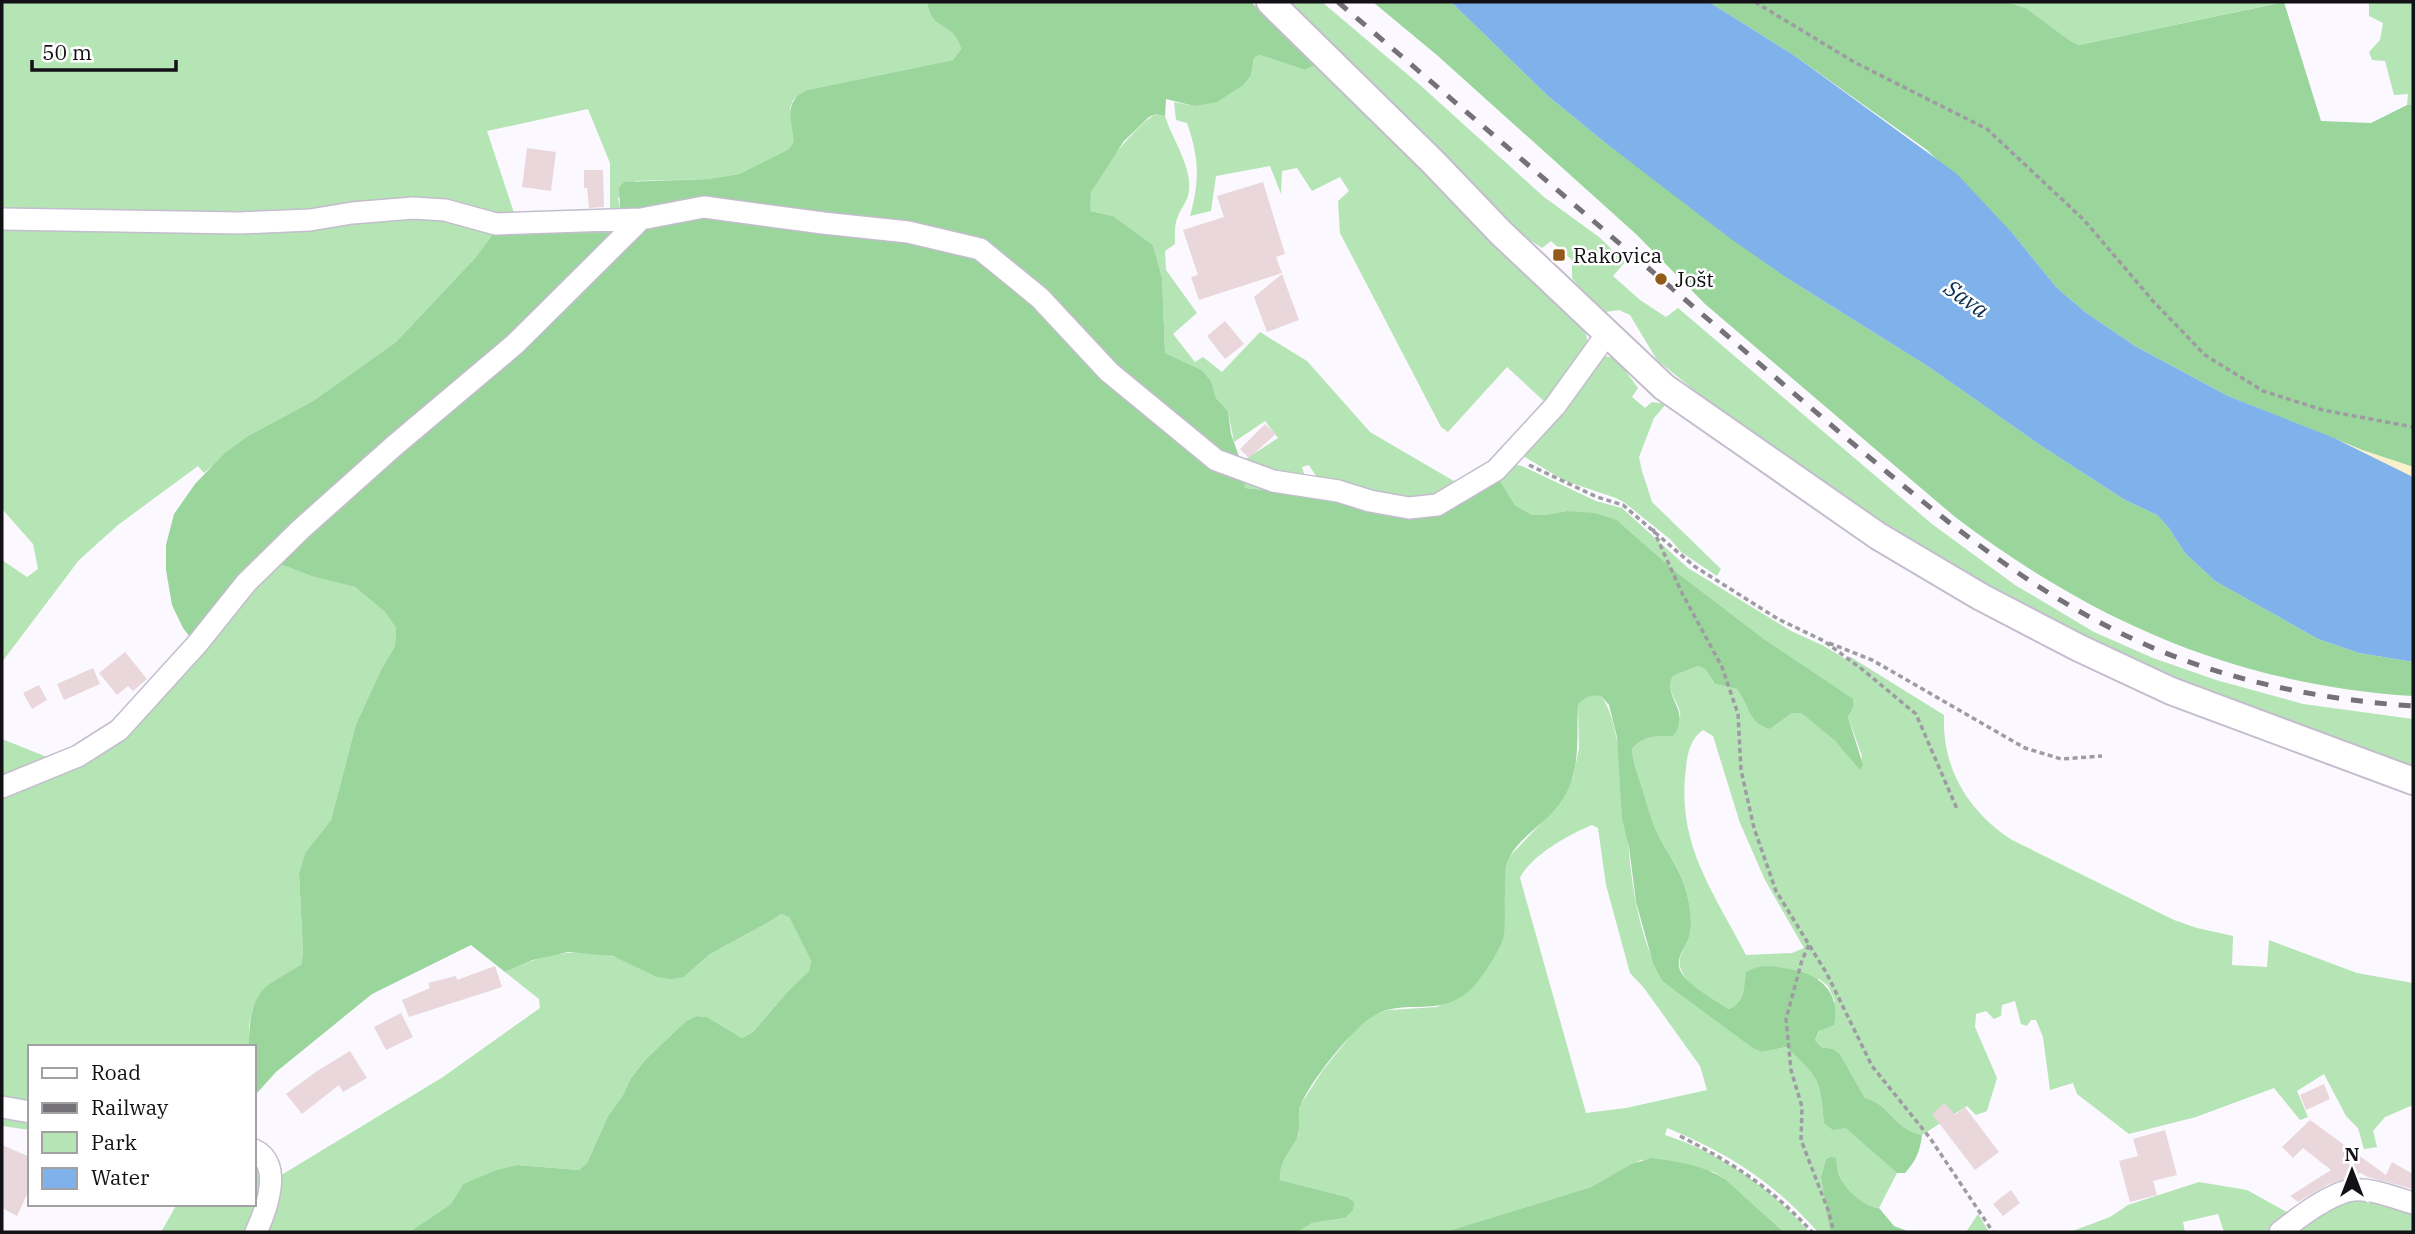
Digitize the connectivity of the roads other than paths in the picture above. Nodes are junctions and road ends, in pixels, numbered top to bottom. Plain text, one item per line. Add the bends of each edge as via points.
1 (1270, 2) edge
2 (2, 219) edge
3 (640, 219) junction
4 (1607, 334) junction
5 (2413, 781) edge
6 (2, 787) edge
7 (2, 1107) edge
8 (28, 1112) edge
9 (256, 1151) edge
10 (2413, 1203) edge
11 (256, 1232) edge
12 (2280, 1232) edge

1 - 4 street
2 - 3 street via 239,223 412,208 445,210 496,224
3 - 4 street via 704,207 908,232 980,249 1040,298 1109,372 1216,460 1273,481 1409,508 1437,505 1496,470 1555,406
3 - 6 street via 515,344 301,528 246,583 119,730 78,756
4 - 5 street via 1664,387 1765,459 1878,536 1981,597 2171,691
7 - 8 street
9 - 11 street via 268,1162 271,1183
10 - 12 street via 2351,1190 2306,1211

